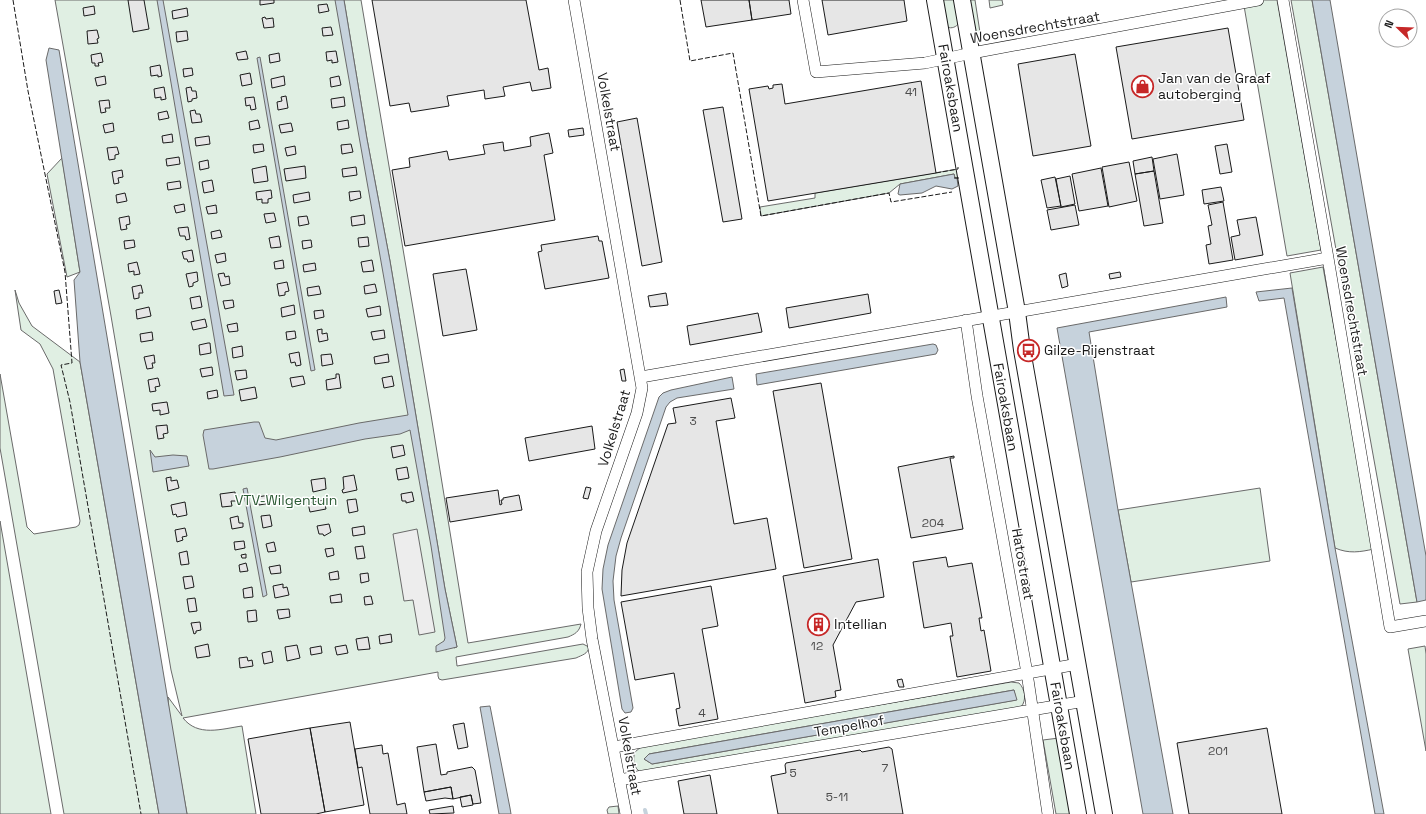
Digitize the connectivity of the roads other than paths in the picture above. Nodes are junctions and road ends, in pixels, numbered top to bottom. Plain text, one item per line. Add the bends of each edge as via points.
1 (574, 0) edge
2 (803, 0) edge
3 (936, 0) edge
4 (962, 0) edge
5 (1258, 0) edge
6 (1283, 0) edge
7 (972, 53) junction
8 (946, 59) junction
9 (1328, 258) junction
10 (1017, 312) junction
11 (990, 316) junction
12 (966, 320) junction
13 (641, 377) junction
14 (1426, 621) edge
15 (1078, 664) junction
16 (1052, 669) junction
17 (1027, 674) junction
18 (1085, 701) junction
19 (1059, 705) junction
20 (1032, 710) junction
21 (614, 747) junction
22 (619, 780) junction
23 (626, 814) edge
24 (1048, 814) edge
25 (1078, 814) edge
26 (1104, 814) edge

1 - 13 street, Volkelstraat
2 - 8 street, Woensdrechtstraat via 816,72
3 - 8 main road, Fairoaksbaan
4 - 7 main road, Fairoaksbaan
5 - 7 street, Woensdrechtstraat
6 - 9 street, Woensdrechtstraat
7 - 8 street, Woensdrechtstraat
7 - 10 main road, Fairoaksbaan
8 - 11 main road, Fairoaksbaan
9 - 10 street
9 - 14 street, Woensdrechtstraat via 1390,627
10 - 11 street
10 - 15 main road, Fairoaksbaan
11 - 12 street
11 - 16 main road, Fairoaksbaan
12 - 13 street
12 - 17 street, Hatostraat
13 - 21 street, Volkelstraat via 642,388 637,413 596,530 587,572 592,639
15 - 16 street, Tempelhof
15 - 18 main road, Fairoaksbaan
16 - 17 street, Tempelhof
16 - 19 main road, Fairoaksbaan
17 - 20 street, Hatostraat
17 - 21 street, Tempelhof
18 - 19 street, Tempelhof
18 - 26 main road, Fairoaksbaan
19 - 20 street, Tempelhof
19 - 25 main road, Fairoaksbaan
20 - 22 street, Tempelhof
20 - 24 street, Hatostraat
21 - 22 street, Volkelstraat
22 - 23 street, Volkelstraat

